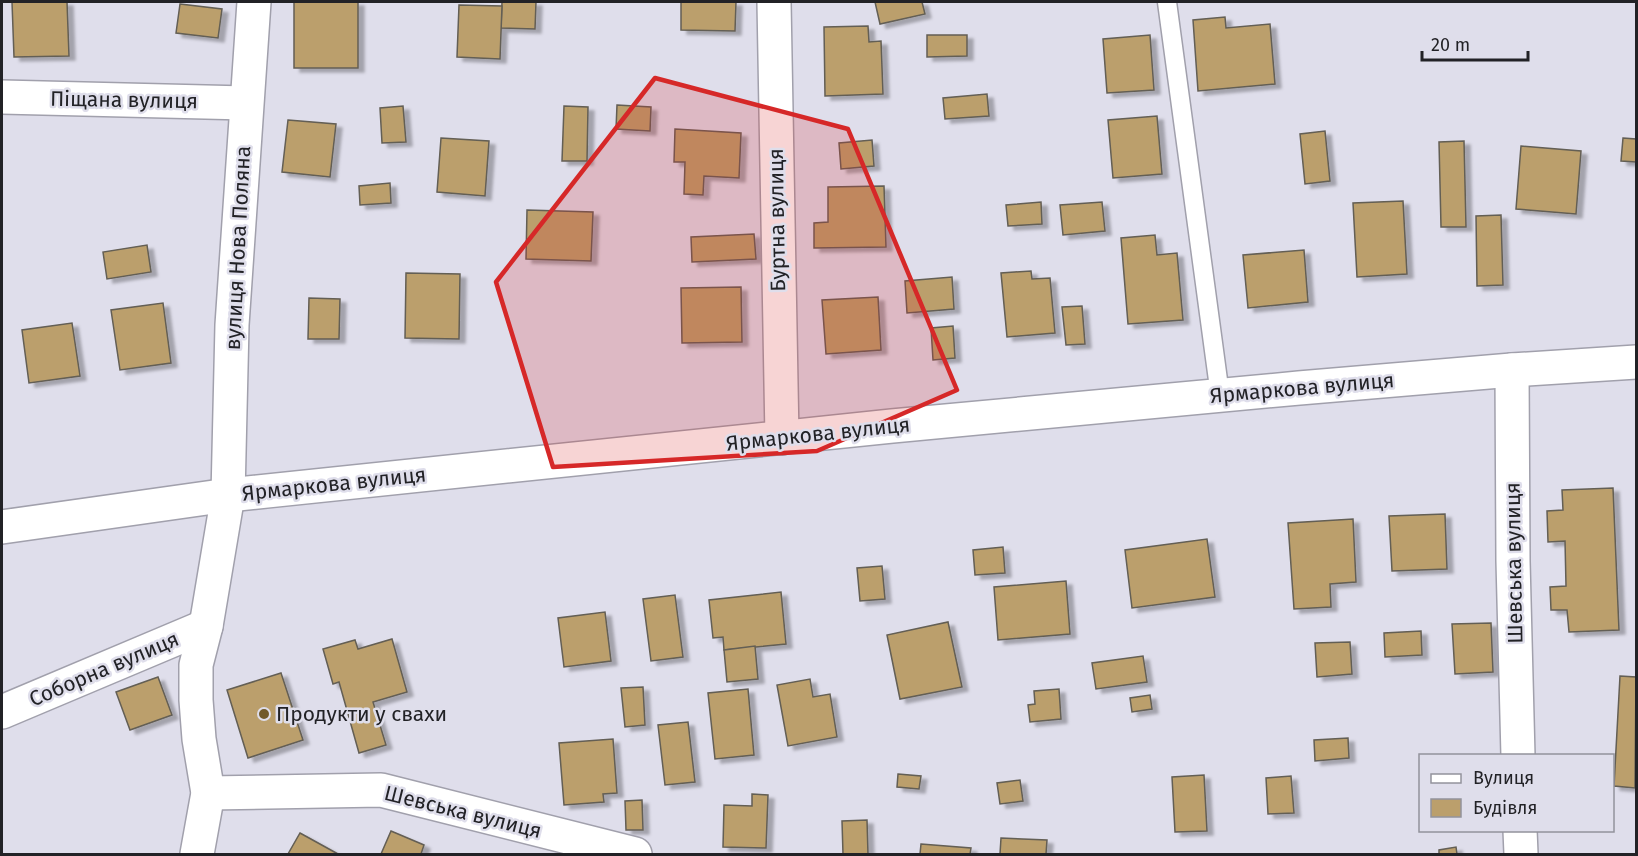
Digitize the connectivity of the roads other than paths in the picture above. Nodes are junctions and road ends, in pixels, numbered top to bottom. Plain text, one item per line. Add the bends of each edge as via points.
1 (254, 2) edge
2 (774, 2) edge
3 (1167, 2) edge
4 (2, 97) edge
5 (246, 103) junction
6 (1636, 362) edge
7 (1512, 370) junction
8 (1220, 395) junction
9 (782, 438) junction
10 (228, 495) junction
11 (2, 527) edge
12 (206, 626) junction
13 (2, 712) edge
14 (1518, 754) edge
15 (208, 793) junction
16 (1520, 832) edge
17 (197, 855) edge
18 (635, 855) edge
19 (1521, 855) edge

1 - 5 street, вулиця Нова Поляна
2 - 9 street, Буртна вулиця
3 - 8 lane
4 - 5 street, Піщана вулиця
5 - 10 street, вулиця Нова Поляна via 232,325
6 - 7 street, Ярмаркова вулиця
7 - 8 street, Ярмаркова вулиця
7 - 14 street, Шевська вулиця
8 - 9 street, Ярмаркова вулиця
9 - 10 street, Ярмаркова вулиця
10 - 11 street, Ярмаркова вулиця
10 - 12 street, вулиця Нова Поляна
12 - 13 street, Соборна вулиця
12 - 15 street, вулиця Нова Поляна via 196,665 196,700
15 - 17 street
15 - 18 street, Шевська вулиця via 381,790
16 - 19 street

